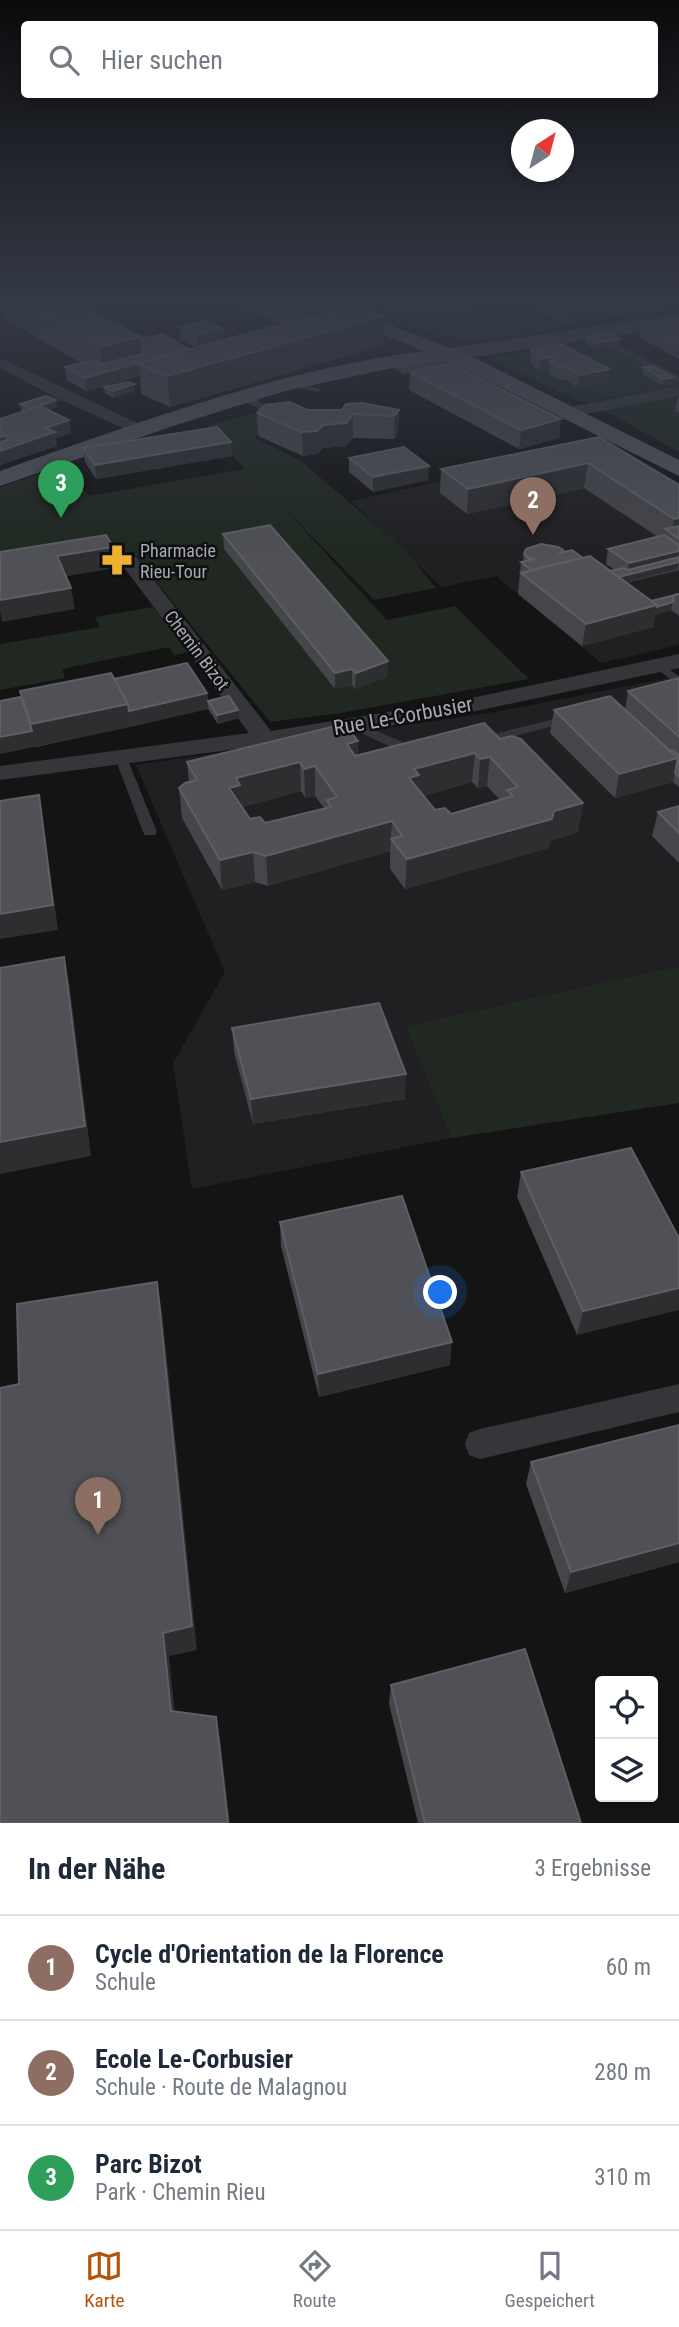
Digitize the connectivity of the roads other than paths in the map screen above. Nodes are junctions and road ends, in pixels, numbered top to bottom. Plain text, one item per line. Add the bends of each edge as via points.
1 (49, 388) edge
2 (286, 388) edge
3 (309, 388) edge
4 (323, 388) edge
5 (522, 388) edge
6 (317, 390) junction
7 (679, 391) edge
8 (261, 402) junction
9 (570, 412) junction
10 (142, 431) junction
11 (679, 469) edge
12 (0, 480) edge
13 (129, 561) dead end
14 (669, 664) edge
15 (679, 682) edge
16 (578, 716) edge
17 (354, 724) junction
18 (265, 739) junction
19 (468, 741) edge
20 (432, 743) edge
21 (428, 756) edge
22 (121, 758) junction
23 (403, 763) edge
24 (0, 773) edge
25 (150, 832) dead end
26 (679, 1398) edge
27 (480, 1444) dead end

1 - 10 street
2 - 8 main road
3 - 6 lane
4 - 6 main road
5 - 9 main road
6 - 8 main road
7 - 9 street
8 - 10 main road via 167,419
9 - 11 main road via 603,436
10 - 12 main road
13 - 18 street, Chemin Bizot
14 - 15 lane
14 - 17 street, Rue Le-Corbusier via 463,707
16 - 19 lane
17 - 18 street, Rue Le-Corbusier
17 - 20 lane via 406,748
18 - 22 street, Rue Le-Corbusier
21 - 23 lane
22 - 24 street, Rue Le-Corbusier
22 - 25 lane
26 - 27 street

